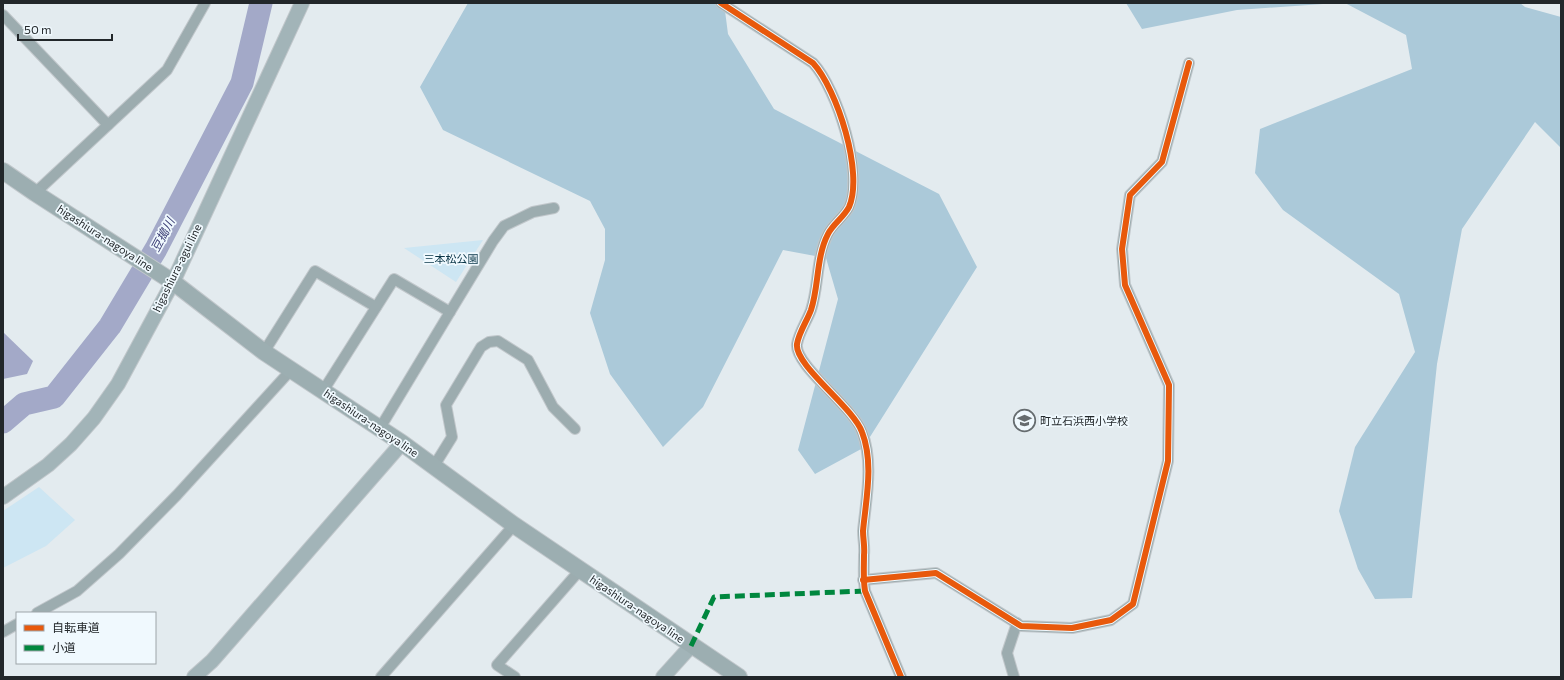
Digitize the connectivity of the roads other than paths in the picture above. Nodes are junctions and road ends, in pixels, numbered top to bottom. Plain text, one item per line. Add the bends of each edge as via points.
1 (205, 3) edge
2 (302, 3) edge
3 (721, 3) edge
4 (3, 15) edge
5 (1189, 64) dead end
6 (108, 125) junction
7 (3, 171) edge
8 (34, 193) junction
9 (554, 208) dead end
10 (173, 282) junction
11 (376, 307) junction
12 (450, 312) junction
13 (264, 352) junction
14 (291, 370) junction
15 (323, 391) junction
16 (380, 428) junction
17 (575, 429) dead end
18 (402, 442) junction
19 (434, 466) junction
20 (3, 497) edge
21 (514, 525) junction
22 (580, 570) junction
23 (863, 580) junction
24 (39, 612) edge
25 (1017, 623) junction
26 (16, 625) edge
27 (3, 632) edge
28 (691, 646) junction
29 (194, 677) edge
30 (381, 677) edge
31 (516, 677) edge
32 (663, 677) edge
33 (739, 677) edge
34 (901, 677) edge
35 (1014, 677) edge

1 - 6 street via 167,70
2 - 10 main road, higashiura-agui line
3 - 23 street via 813,63 821,71 845,127 854,186 848,208 829,232 824,243 811,310 797,344 799,354 807,367 859,422 863,434 868,477 863,533
4 - 6 street
5 - 25 street via 1162,162 1130,195 1122,249 1125,285 1169,384 1168,461 1133,604 1111,620 1072,628 1021,626
6 - 8 street
7 - 8 main road, higashiura-nagoya line
8 - 10 main road, higashiura-nagoya line
9 - 12 street via 533,212 504,226 492,241
10 - 13 main road, higashiura-nagoya line
10 - 20 main road, higashiura-agui line via 118,384 94,418 48,465
11 - 12 street via 394,279
11 - 13 street via 315,271
11 - 15 street
12 - 16 street
13 - 14 main road, higashiura-nagoya line
14 - 15 main road, higashiura-nagoya line
14 - 24 street via 177,495 119,554 77,591
15 - 16 main road, higashiura-nagoya line
16 - 18 main road, higashiura-nagoya line
17 - 19 street via 553,407 528,360 498,341 489,342 481,347 446,405 452,438
18 - 19 main road, higashiura-nagoya line
18 - 29 main road via 212,661
19 - 21 main road, higashiura-nagoya line
21 - 22 main road, higashiura-nagoya line
21 - 30 street
22 - 28 main road, higashiura-nagoya line
22 - 31 street via 497,665
23 - 25 street via 936,573
23 - 34 street via 865,591
25 - 35 street via 1008,653
26 - 27 street
28 - 32 main road
28 - 33 main road, higashiura-nagoya line

